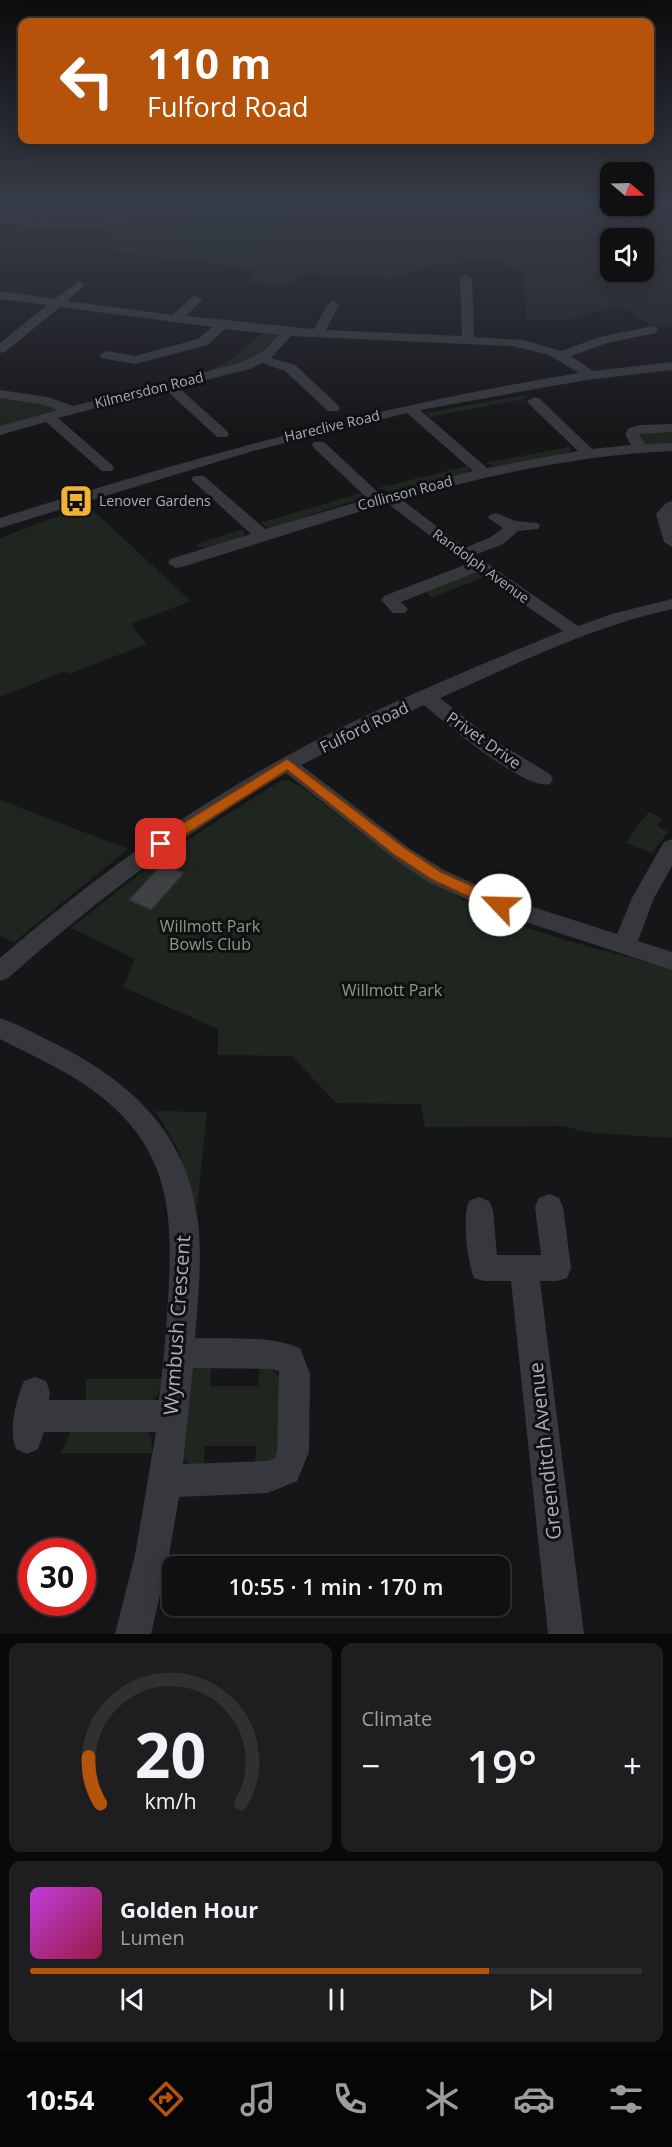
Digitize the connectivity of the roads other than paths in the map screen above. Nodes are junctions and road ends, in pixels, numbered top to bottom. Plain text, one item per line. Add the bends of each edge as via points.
1 (466, 280) edge
2 (79, 285) dead end
3 (0, 295) edge
4 (196, 300) dead end
5 (57, 303) junction
6 (333, 305) dead end
7 (176, 319) junction
8 (222, 325) junction
9 (643, 329) dead end
10 (287, 332) junction
11 (318, 334) junction
12 (468, 340) junction
13 (0, 349) edge
14 (106, 355) dead end
15 (562, 355) junction
16 (261, 359) junction
17 (672, 366) edge
18 (590, 376) junction
19 (168, 385) junction
20 (0, 394) edge
21 (534, 401) dead end
22 (410, 408) junction
23 (72, 410) junction
24 (318, 411) dead end
25 (48, 417) junction
26 (672, 429) edge
27 (0, 431) edge
28 (222, 434) dead end
29 (319, 445) dead end
30 (640, 447) junction
31 (672, 447) edge
32 (588, 453) junction
33 (107, 468) dead end
34 (484, 473) junction
35 (199, 479) dead end
36 (383, 498) junction
37 (672, 506) edge
38 (496, 518) dead end
39 (0, 523) edge
40 (513, 526) junction
41 (532, 526) dead end
42 (263, 536) junction
43 (672, 542) edge
44 (463, 554) junction
45 (176, 563) dead end
46 (479, 565) junction
47 (389, 600) dead end
48 (672, 604) edge
49 (575, 632) junction
50 (427, 697) junction
51 (287, 764) junction
52 (543, 779) dead end
53 (672, 847) edge
54 (624, 946) junction
55 (672, 961) edge
56 (0, 972) edge
57 (0, 1028) edge
58 (549, 1207) dead end
59 (479, 1210) dead end
60 (524, 1268) junction
61 (180, 1353) junction
62 (31, 1415) dead end
63 (172, 1416) junction
64 (164, 1481) junction
65 (133, 1634) edge
66 (566, 1634) edge

1 - 12 street
2 - 5 street
3 - 5 street
4 - 7 street
5 - 7 street
5 - 13 street
6 - 11 street
7 - 8 street
8 - 10 street
8 - 14 street via 203,342 135,360
9 - 15 street
10 - 11 street
10 - 16 street, Kilmersdon Road via 280,344
11 - 12 street
12 - 15 street via 527,344
15 - 18 street
16 - 19 street, Kilmersdon Road
16 - 24 street via 290,368 339,407
17 - 18 street, Hareclive Road
18 - 22 street, Hareclive Road
19 - 23 street, Kilmersdon Road
19 - 28 street
20 - 23 street via 48,401
21 - 32 street
22 - 34 street
22 - 39 street, Hareclive Road via 250,446
23 - 25 street, Kilmersdon Road
25 - 27 street, Kilmersdon Road
25 - 33 street
26 - 30 street via 634,431
29 - 36 street, Randolph Avenue
30 - 31 street, Collinson Road
30 - 32 street, Collinson Road
32 - 34 street, Collinson Road
34 - 36 street, Collinson Road
35 - 42 street
36 - 42 street, Collinson Road
36 - 44 street, Randolph Avenue
37 - 43 street via 664,514
38 - 40 street
40 - 41 street
40 - 44 street via 499,540
42 - 45 street, Collinson Road
44 - 46 street, Randolph Avenue
46 - 47 street
46 - 49 street, Randolph Avenue
48 - 49 street, Fulford Road
49 - 50 street, Fulford Road
50 - 51 street, Fulford Road
50 - 52 street, Privet Drive via 494,751 531,763
51 - 54 street via 436,876 500,905
51 - 56 street, Fulford Road via 173,834
53 - 54 street via 643,898
54 - 55 street
57 - 61 street, Wymbush Crescent via 81,1069 113,1091 144,1124 164,1156 179,1195 185,1239
58 - 60 street via 557,1268
59 - 60 street via 484,1268
60 - 66 street, Greenditch Avenue
61 - 63 street, Wymbush Crescent
61 - 64 street via 270,1354 289,1359 295,1374 293,1452 286,1470 268,1478
62 - 63 street
63 - 64 street, Wymbush Crescent
64 - 65 street, Wymbush Crescent

